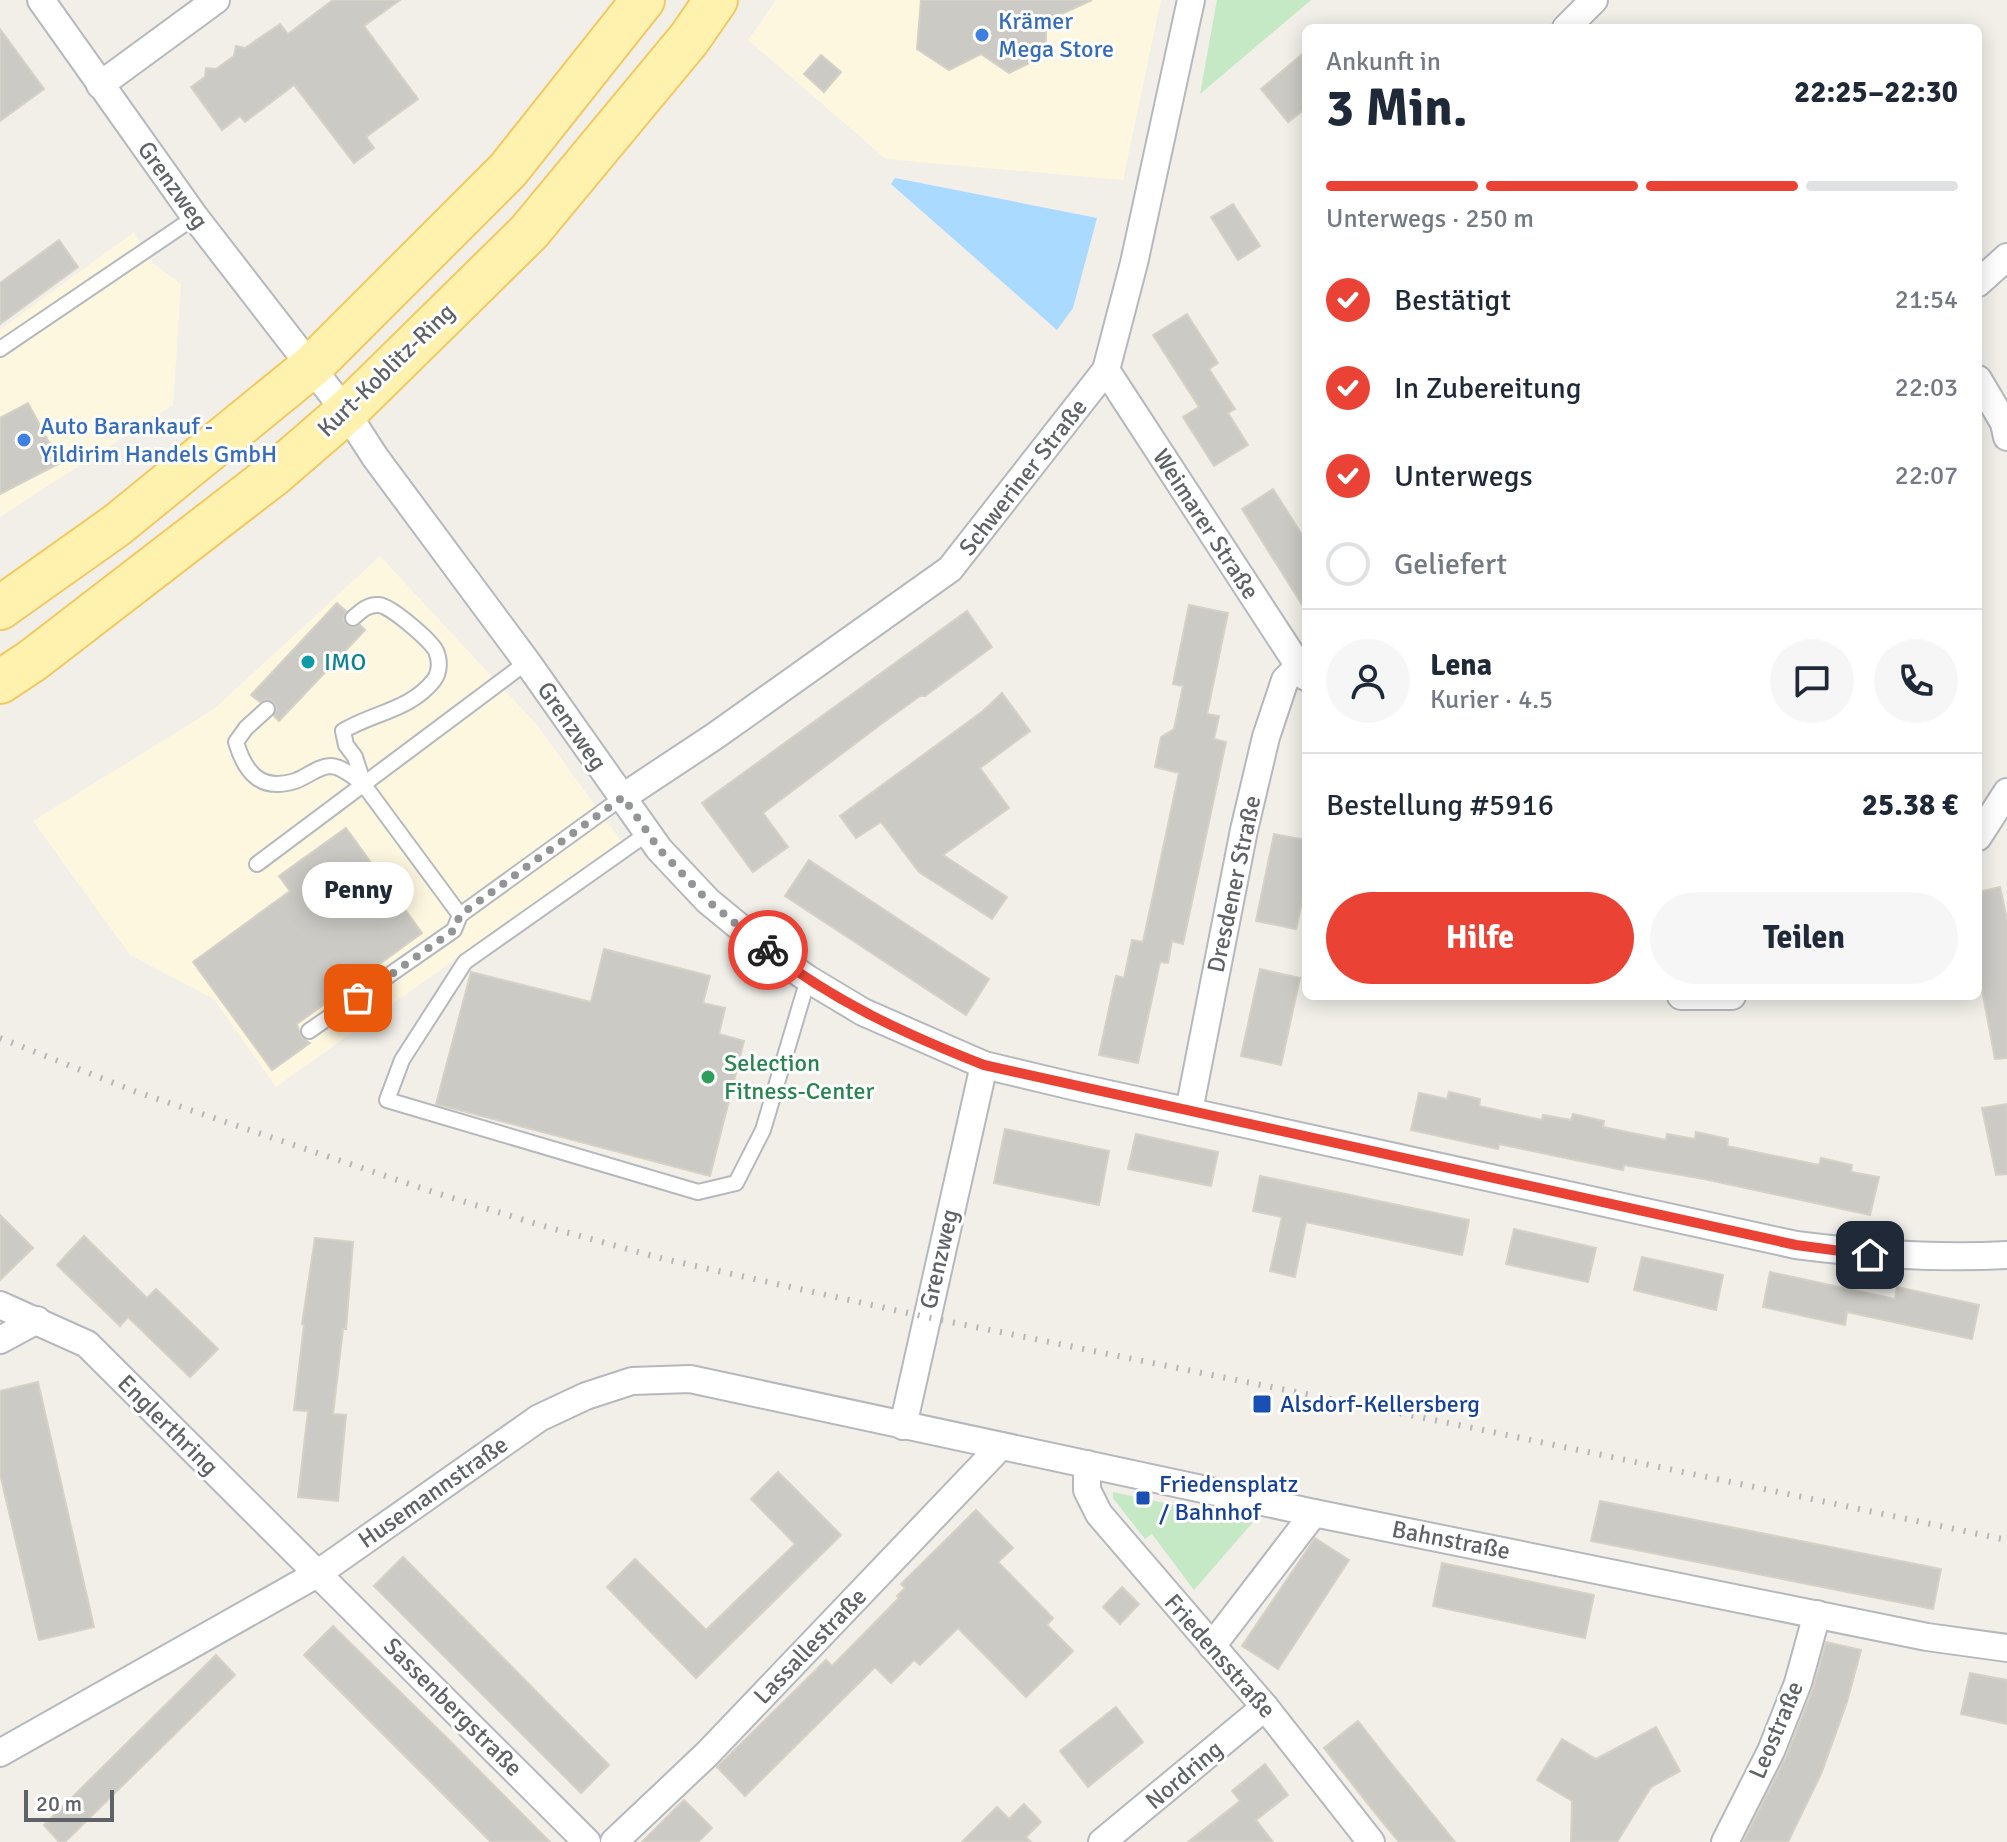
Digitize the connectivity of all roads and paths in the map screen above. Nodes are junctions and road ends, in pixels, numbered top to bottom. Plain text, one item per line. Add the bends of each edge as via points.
1 (41, 0) edge
2 (216, 0) edge
3 (643, 0) edge
4 (716, 0) edge
5 (1191, 0) edge
6 (1594, 0) edge
7 (1570, 24) edge
8 (100, 85) junction
9 (195, 217) junction
10 (2007, 257) edge
11 (1982, 279) edge
12 (0, 349) edge
13 (312, 366) junction
14 (1106, 370) junction
15 (1982, 386) edge
16 (346, 412) junction
17 (2007, 437) edge
18 (0, 608) edge
19 (353, 618) dead end
20 (527, 662) junction
21 (1302, 672) edge
22 (0, 682) edge
23 (267, 709) dead end
24 (364, 785) junction
25 (623, 797) junction
26 (2006, 798) edge
27 (1982, 831) edge
28 (648, 833) junction
29 (257, 864) dead end
30 (460, 915) junction
31 (808, 979) junction
32 (309, 1031) dead end
33 (984, 1065) junction
34 (1189, 1111) junction
35 (2007, 1255) edge
36 (0, 1305) edge
37 (37, 1320) junction
38 (0, 1340) edge
39 (903, 1426) junction
40 (1001, 1446) junction
41 (1087, 1464) junction
42 (1314, 1513) junction
43 (317, 1574) junction
44 (1817, 1614) junction
45 (1212, 1646) junction
46 (2005, 1648) edge
47 (1265, 1707) junction
48 (0, 1753) edge
49 (587, 1842) edge
50 (614, 1842) edge
51 (1102, 1842) edge
52 (1371, 1842) edge
53 (1725, 1842) edge

1 - 8 street, Grenzweg
2 - 8 street
3 - 13 main road via 508,170
4 - 16 main road, Kurt-Koblitz-Ring via 529,232
5 - 14 street, Schweriner Straße
6 - 7 street
8 - 9 street, Grenzweg
9 - 12 lane
9 - 13 street, Grenzweg
10 - 11 street
13 - 16 street, Grenzweg
13 - 18 main road via 117,525
14 - 21 street, Weimarer Straße
14 - 25 street, Schweriner Straße via 950,569
15 - 17 street
16 - 20 street, Grenzweg
16 - 22 main road, Kurt-Koblitz-Ring via 273,475
19 - 24 lane via 366,607 388,606 434,647 439,659 433,682 414,697 343,731
20 - 24 lane
20 - 25 street, Grenzweg
21 - 34 street, Dresdener Straße via 1285,680 1262,753
23 - 24 lane via 236,742 243,764 258,780 295,781 331,766
24 - 29 lane
24 - 30 lane
25 - 28 street, Grenzweg
25 - 30 lane
26 - 27 street
28 - 31 street, Grenzweg via 708,901
28 - 31 lane via 465,962 402,1060 387,1100 698,1192 736,1183 763,1130
30 - 32 lane via 454,930
31 - 33 street, Grenzweg via 875,1017
33 - 34 street
33 - 39 street, Grenzweg
34 - 35 street via 1796,1245 1870,1255
36 - 37 street, Englerthring
37 - 38 street
37 - 43 street, Englerthring via 87,1344
39 - 40 street, Bahnstraße
39 - 43 street, Husemannstraße via 690,1379 632,1381 539,1418
40 - 41 street, Bahnstraße
40 - 50 street, Lassallestraße via 707,1754
41 - 42 street, Bahnstraße
41 - 45 street, Friedensstraße via 1087,1490 1099,1514
42 - 44 street, Bahnstraße
42 - 45 street
43 - 48 street, Husemannstraße
43 - 49 street, Sassenbergstraße
44 - 46 street, Bahnstraße
44 - 53 street, Leostraße via 1771,1751
45 - 47 street, Friedensstraße
47 - 51 street, Nordring
47 - 52 street, Friedensstraße

